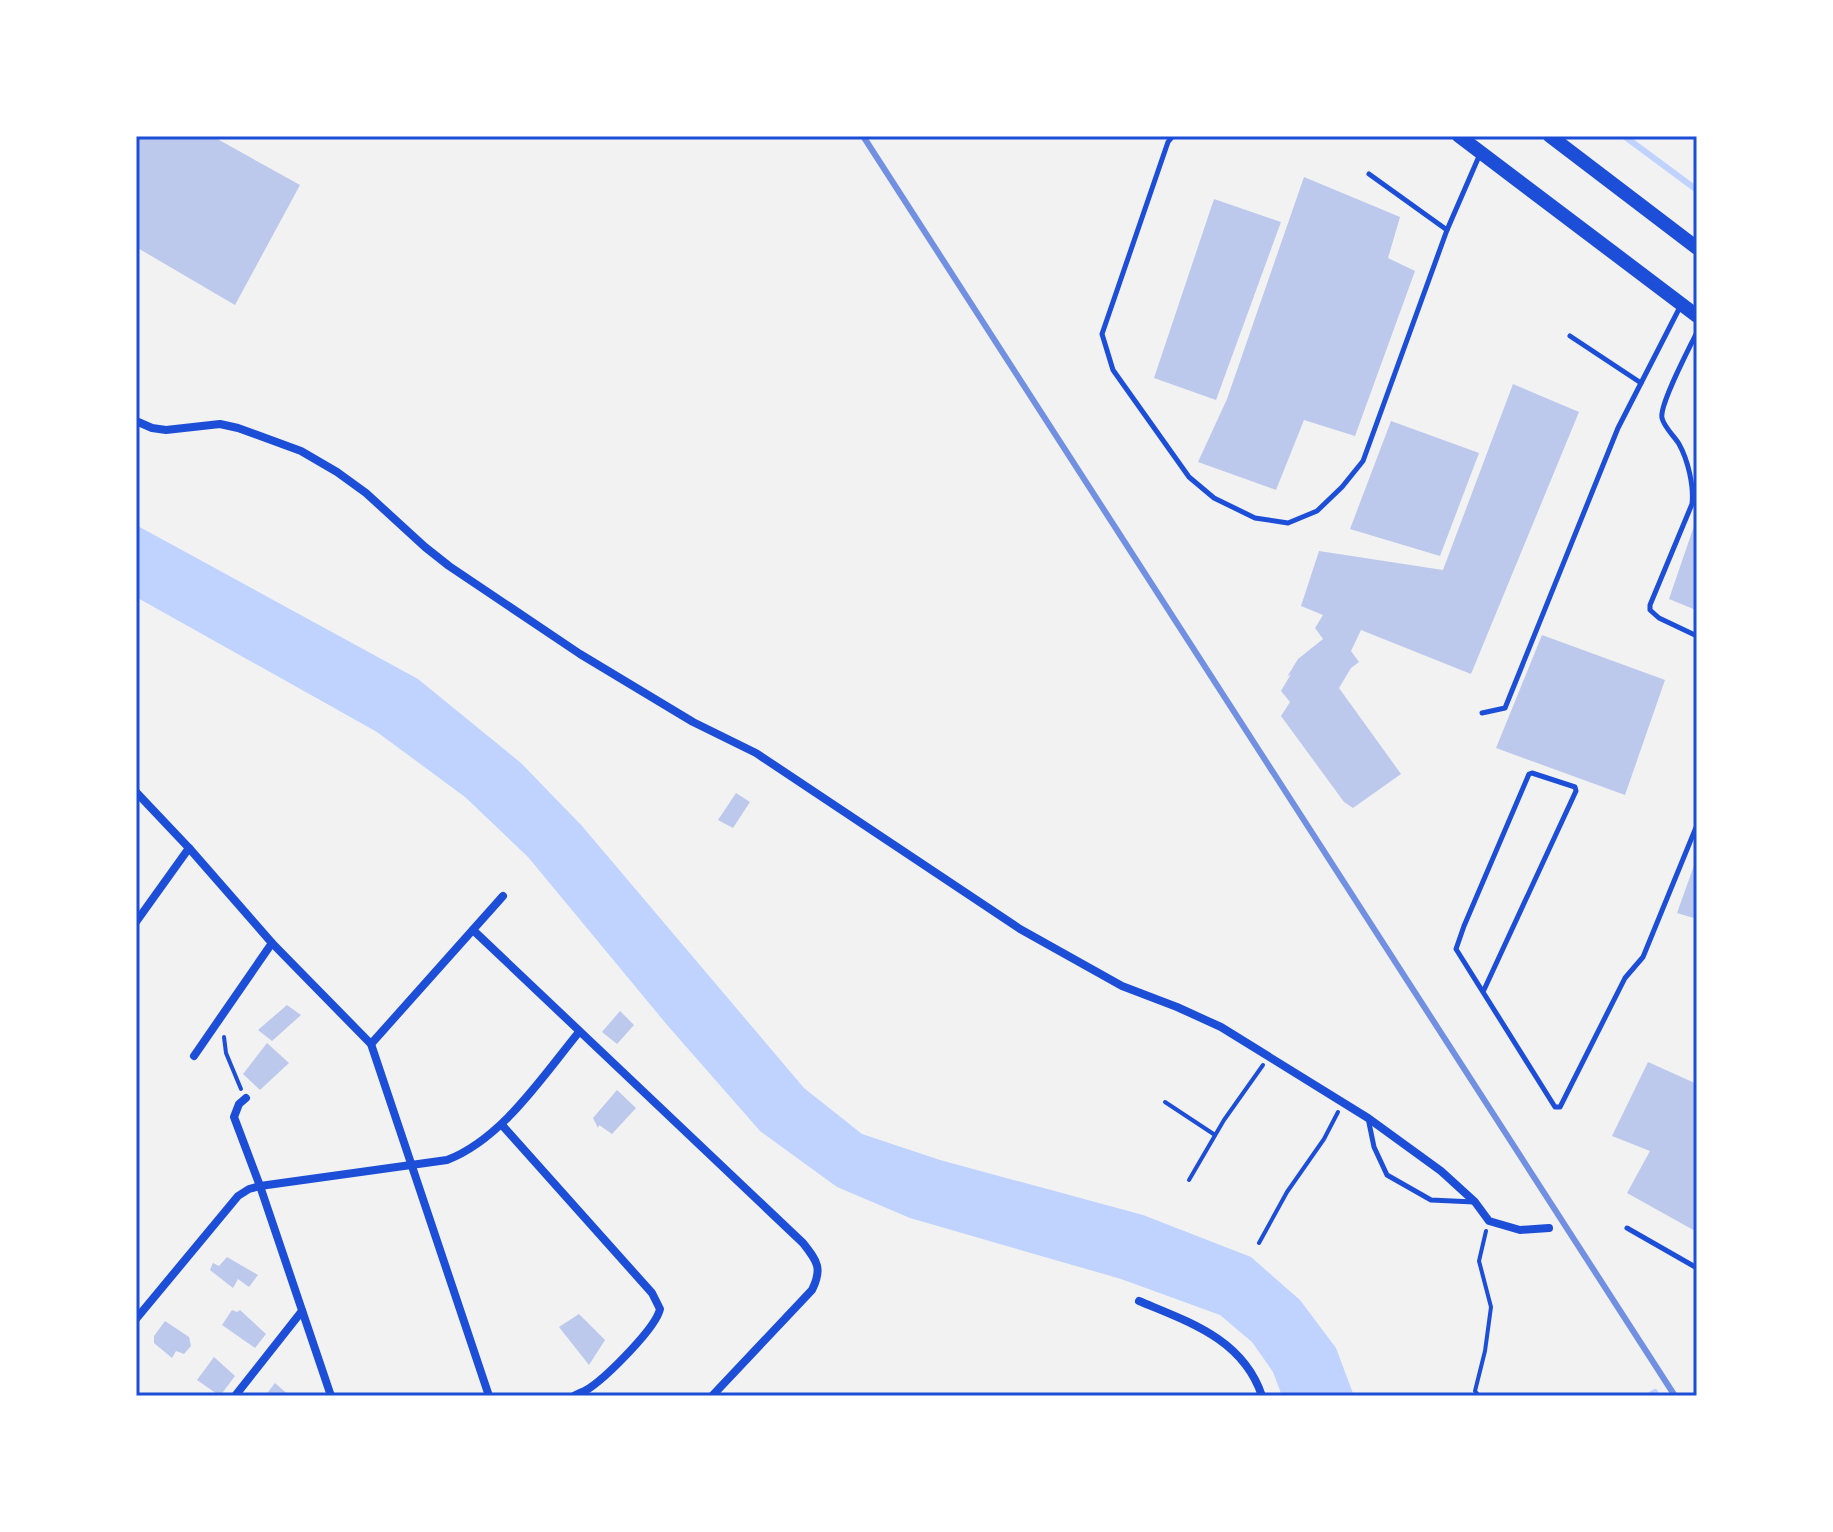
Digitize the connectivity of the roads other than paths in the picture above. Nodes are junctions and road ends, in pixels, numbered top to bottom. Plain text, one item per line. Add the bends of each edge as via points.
1 (1173, 136) edge
2 (1459, 136) edge
3 (1550, 136) edge
4 (1481, 152) junction
5 (1369, 174) dead end
6 (1447, 230) junction
7 (1697, 248) edge
8 (1681, 304) junction
9 (1697, 316) edge
10 (1697, 332) edge
11 (1570, 336) dead end
12 (1641, 383) junction
13 (136, 421) edge
14 (1697, 636) edge
15 (1482, 713) dead end
16 (136, 792) edge
17 (1697, 825) edge
18 (189, 848) junction
19 (503, 896) dead end
20 (136, 922) edge
21 (473, 930) junction
22 (272, 943) junction
23 (1483, 992) junction
24 (579, 1032) junction
25 (371, 1044) junction
26 (194, 1056) dead end
27 (246, 1098) road end
28 (1368, 1118) junction
29 (502, 1125) junction
30 (412, 1165) junction
31 (260, 1186) junction
32 (1475, 1202) junction
33 (1549, 1228) dead end
34 (1627, 1228) dead end
35 (1697, 1268) edge
36 (1139, 1301) dead end
37 (302, 1311) junction
38 (136, 1319) edge
39 (235, 1396) edge
40 (331, 1396) edge
41 (489, 1396) edge
42 (574, 1396) edge
43 (712, 1396) edge
44 (1262, 1396) edge

1 - 6 lane via 1102,334 1113,370 1189,477 1214,498 1255,518 1288,523 1317,511 1363,461
2 - 4 main road
3 - 7 main road
4 - 6 lane
4 - 8 main road
5 - 6 lane
8 - 9 main road
8 - 12 lane
10 - 14 lane via 1661,414 1680,446 1692,504 1650,605 1659,618
11 - 12 lane
12 - 15 lane via 1505,708
13 - 28 street via 166,430 220,424 301,451 366,493 449,566 580,654 756,753 1031,935 1122,986 1221,1027
16 - 18 street
17 - 23 lane via 1643,957 1625,978 1559,1108
18 - 20 street
18 - 22 street
19 - 21 street
21 - 24 street
21 - 25 street
22 - 25 street
22 - 26 street
23 - 23 lane via 1456,949 1527,777 1532,773 1575,787
24 - 29 street
24 - 43 street via 803,1243 818,1268 812,1290
25 - 30 street
27 - 31 street via 234,1117
28 - 32 street
28 - 32 lane via 1387,1175 1431,1200
29 - 30 street via 463,1154
29 - 42 street via 652,1293 660,1309 654,1323 609,1372
30 - 31 street
30 - 41 street
31 - 37 street
31 - 38 street via 238,1196
32 - 33 street via 1489,1221 1520,1230
34 - 35 lane
36 - 44 street via 1228,1345 1247,1366
37 - 39 street
37 - 40 street

